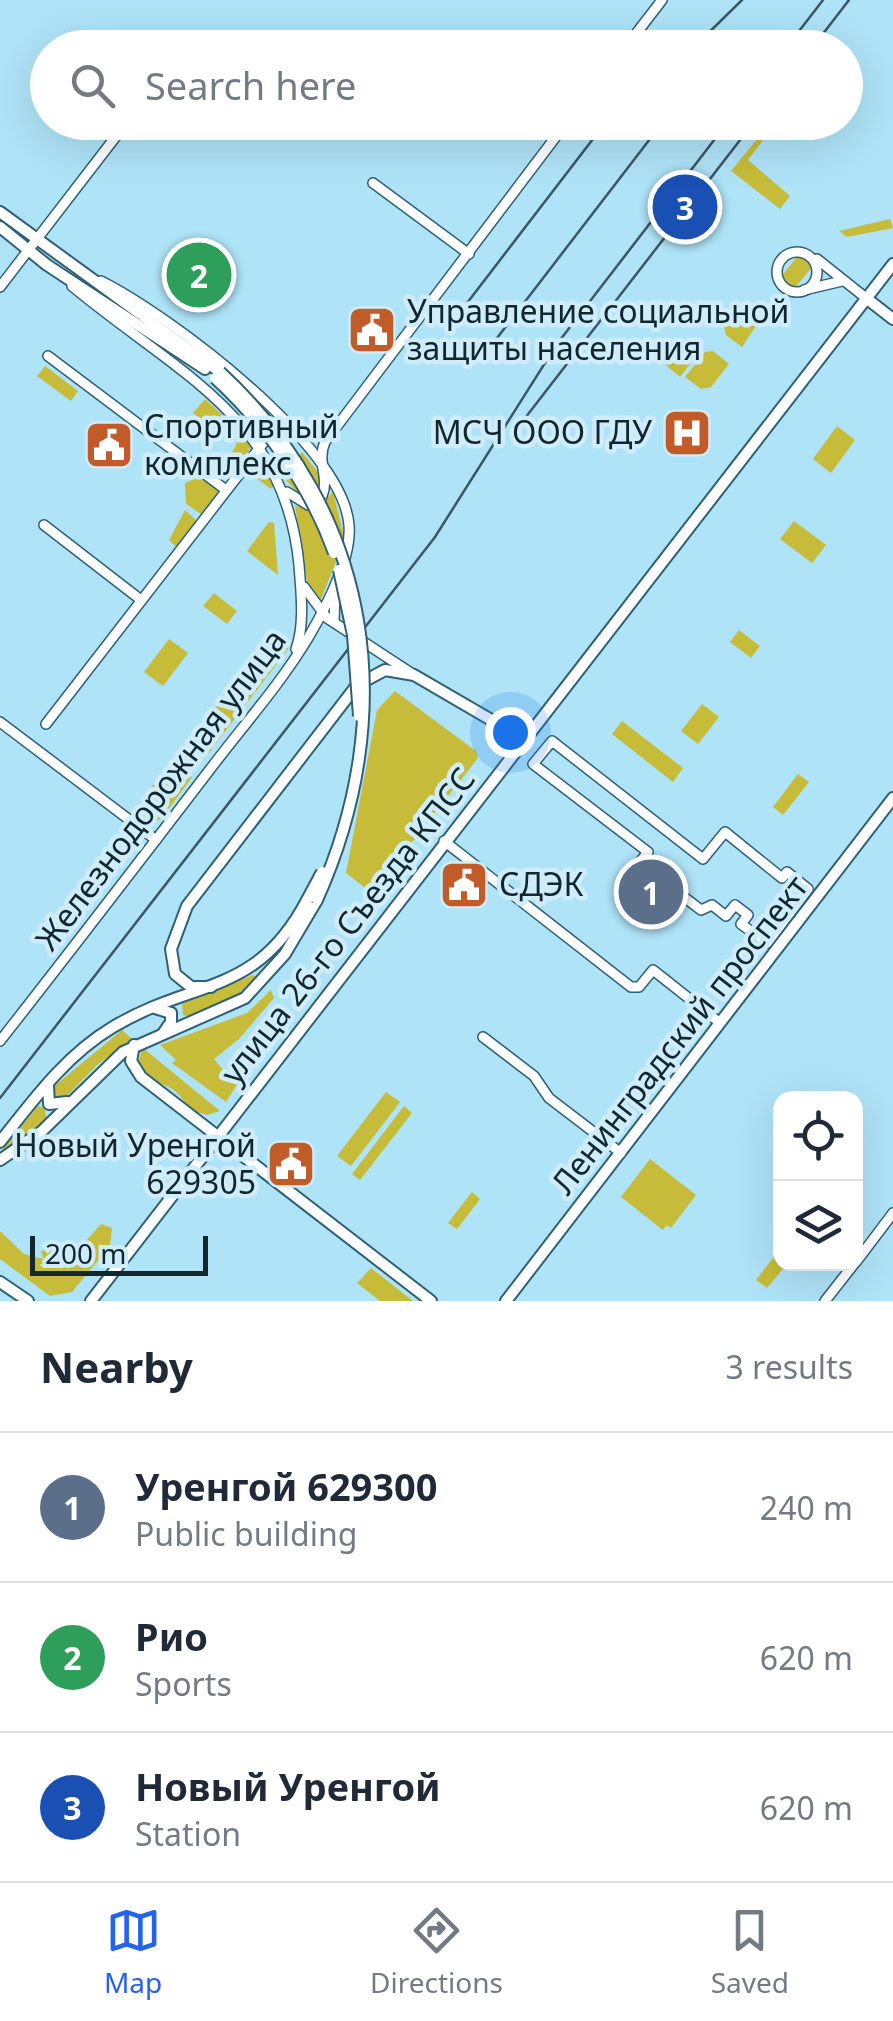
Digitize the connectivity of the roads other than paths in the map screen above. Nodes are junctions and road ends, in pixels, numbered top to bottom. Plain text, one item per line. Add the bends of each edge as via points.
1 (662, 0) edge
2 (640, 30) edge
3 (113, 140) edge
4 (554, 140) edge
5 (374, 183) dead end
6 (0, 212) edge
7 (0, 227) edge
8 (33, 245) junction
9 (810, 253) junction
10 (470, 254) junction
11 (893, 264) edge
12 (47, 265) junction
13 (76, 269) junction
14 (844, 281) junction
15 (0, 287) edge
16 (801, 291) junction
17 (866, 298) junction
18 (893, 319) edge
19 (48, 356) dead end
20 (218, 375) junction
21 (343, 417) junction
22 (298, 438) junction
23 (261, 445) junction
24 (322, 469) junction
25 (282, 486) junction
26 (226, 490) junction
27 (44, 525) dead end
28 (343, 562) junction
29 (300, 570) junction
30 (142, 600) junction
31 (319, 612) junction
32 (336, 625) junction
33 (288, 666) junction
34 (414, 674) junction
35 (0, 722) edge
36 (46, 724) dead end
37 (524, 739) junction
38 (893, 798) edge
39 (156, 840) junction
40 (444, 841) junction
41 (312, 900) junction
42 (742, 924) joint
43 (211, 987) junction
44 (152, 1008) junction
45 (720, 1023) junction
46 (163, 1032) junction
47 (483, 1037) dead end
48 (0, 1042) edge
49 (134, 1045) junction
50 (56, 1073) junction
51 (76, 1096) junction
52 (216, 1136) junction
53 (0, 1142) edge
54 (621, 1153) junction
55 (0, 1160) edge
56 (893, 1214) edge
57 (863, 1253) edge
58 (849, 1271) edge
59 (0, 1282) edge
60 (0, 1293) edge
61 (25, 1301) edge
62 (91, 1301) edge
63 (430, 1301) edge
64 (506, 1301) edge
65 (825, 1301) edge

1 - 2 street
3 - 8 street
4 - 10 street
5 - 10 street
6 - 8 main road
7 - 8 main road
8 - 12 main road
8 - 13 main road
8 - 15 street
9 - 14 street
9 - 16 street via 818,268
9 - 16 street via 793,253 778,272 784,289
10 - 21 street
11 - 17 main road, улица 26-го Съезда КПСС
12 - 20 main road
12 - 23 street via 234,415
13 - 20 main road via 164,328
13 - 22 street via 186,333
14 - 16 street
14 - 17 street
17 - 18 main road
17 - 37 main road, улица 26-го Съезда КПСС
19 - 26 street
20 - 41 main road, bridge via 258,411 308,480 337,542 356,609 366,694 362,755 345,830
21 - 22 street via 316,442
21 - 24 street via 322,449
22 - 23 street via 278,430
22 - 24 street
23 - 25 street
23 - 26 street
24 - 25 street via 326,488 314,503 296,501
24 - 28 street via 349,522
25 - 29 street
26 - 30 street
27 - 30 street
28 - 31 street, Железнодорожная улица
28 - 32 street via 331,608
29 - 31 street
29 - 33 street via 300,634
30 - 36 street
31 - 32 street
31 - 33 street, Железнодорожная улица
32 - 34 street
33 - 39 street, Железнодорожная улица
34 - 37 main road
34 - 43 main road via 386,670 350,692 187,906 173,941 172,966 185,984
35 - 39 street
37 - 40 main road, улица 26-го Съезда КПСС
38 - 45 main road, Ленинградский проспект
39 - 48 street, Железнодорожная улица
40 - 45 street via 629,985 639,987 653,970
40 - 52 main road, улица 26-го Съезда КПСС
41 - 43 main road via 267,958
41 - 46 main road via 296,939 258,986 226,1009
42 - 42 street via 748,915 735,905 726,916 712,905 701,910 639,863 648,852 534,764 552,741 703,860 724,832 782,878 787,872 808,889 766,943
43 - 44 main road
44 - 46 main road via 171,1014
44 - 50 main road via 108,1030
45 - 54 main road, Ленинградский проспект
46 - 49 main road
47 - 54 street
49 - 51 main road
49 - 52 main road via 131,1061 138,1074
50 - 51 main road via 47,1101 59,1106
50 - 53 main road
51 - 55 main road via 42,1132
52 - 62 main road, улица 26-го Съезда КПСС
52 - 63 main road
54 - 64 main road, Ленинградский проспект
56 - 57 street
58 - 65 street
59 - 61 main road
60 - 61 main road

